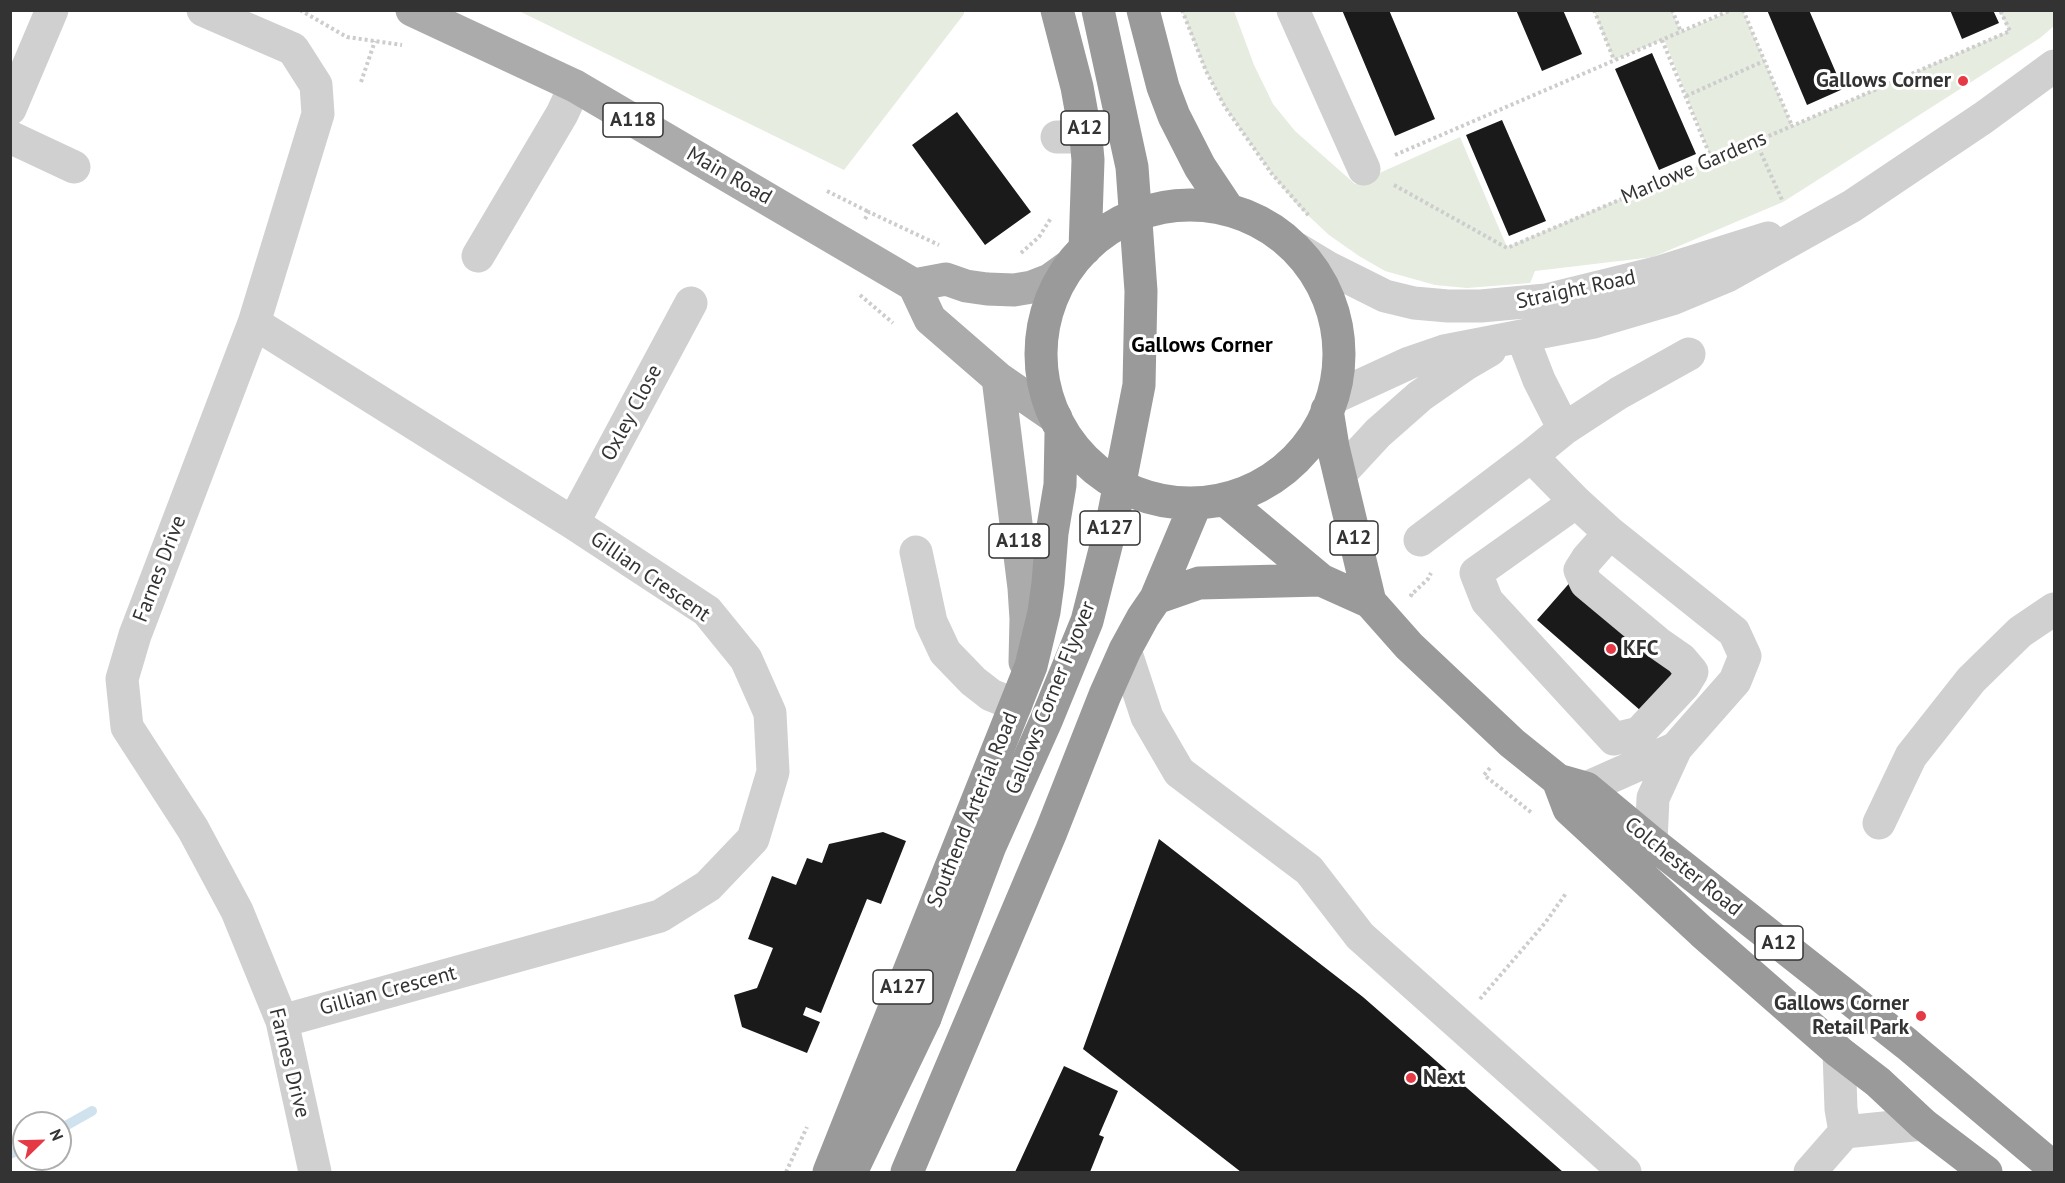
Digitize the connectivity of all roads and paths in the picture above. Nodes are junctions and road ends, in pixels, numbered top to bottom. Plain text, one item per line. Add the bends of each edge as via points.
1 (52, 10) edge
2 (203, 10) edge
3 (412, 10) edge
4 (1058, 10) edge
5 (1098, 10) edge
6 (1143, 10) edge
7 (1182, 10) edge
8 (1293, 10) edge
9 (1594, 10) edge
10 (1672, 10) edge
11 (1731, 10) edge
12 (1743, 10) edge
13 (2001, 10) edge
14 (1681, 32) junction
15 (1662, 40) junction
16 (375, 41) dead end
17 (1614, 60) junction
18 (1764, 61) junction
19 (2055, 66) edge
20 (361, 82) dead end
21 (575, 86) junction
22 (1686, 96) junction
23 (10, 109) edge
24 (1792, 126) junction
25 (10, 137) edge
26 (1756, 141) junction
27 (1712, 160) junction
28 (74, 167) dead end
29 (1364, 169) junction
30 (1783, 202) dead end
31 (1228, 209) junction
32 (1052, 215) dead end
33 (867, 216) dead end
34 (1314, 221) dead end
35 (1824, 222) junction
36 (947, 247) dead end
37 (1297, 249) junction
38 (478, 256) dead end
39 (1013, 257) dead end
40 (1077, 258) junction
41 (914, 285) junction
42 (854, 291) dead end
43 (691, 303) dead end
44 (254, 323) junction
45 (899, 327) dead end
46 (1522, 336) junction
47 (1689, 354) dead end
48 (998, 378) junction
49 (1330, 404) junction
50 (1058, 426) junction
51 (1564, 429) junction
52 (1531, 456) junction
53 (1340, 474) junction
54 (1210, 501) junction
55 (1576, 502) junction
56 (573, 523) junction
57 (1610, 533) junction
58 (1420, 540) joint
59 (916, 552) dead end
60 (1321, 580) junction
61 (1156, 598) junction
62 (1370, 602) junction
63 (1417, 602) dead end
64 (2055, 609) edge
65 (1125, 650) junction
66 (1016, 705) junction
67 (1676, 748) junction
68 (1572, 784) junction
69 (1879, 823) dead end
70 (1651, 842) junction
71 (1567, 892) dead end
72 (925, 1018) junction
73 (282, 1021) junction
74 (1459, 1024) junction
75 (1839, 1052) junction
76 (1923, 1124) junction
77 (1845, 1132) junction
78 (2055, 1168) edge
79 (315, 1173) edge
80 (829, 1173) edge
81 (851, 1173) edge
82 (876, 1173) edge
83 (907, 1173) edge
84 (1625, 1173) edge
85 (1810, 1173) edge
86 (1986, 1173) edge

1 - 23 street
2 - 44 street, Farnes Drive via 293,49 316,85 318,114
3 - 21 main road, Main Road / A118
4 - 40 highway, A12 via 1079,98 1072,137 1088,160
5 - 72 highway, Gallows Corner Flyover / A127, bridge via 1132,167 1141,291 1139,385 1113,518 1087,621 990,846
6 - 31 highway via 1174,116 1200,167
7 - 34 path via 1225,107 1272,174
8 - 29 street
9 - 17 path
10 - 14 path
11 - 14 path
12 - 18 path
13 - 24 path, Marlowe Gardens via 2010,31
14 - 15 path
15 - 17 path
15 - 22 path
16 - 20 path
17 - 29 path
18 - 22 path
18 - 24 path
19 - 35 street, Straight Road
21 - 38 street
21 - 41 main road, Main Road / A118
22 - 27 path
24 - 26 path, Marlowe Gardens
25 - 28 street
26 - 27 path, Marlowe Gardens
26 - 30 path
27 - 29 path, Marlowe Gardens via 1507,248
31 - 37 highway via 1265,224
31 - 40 highway via 1183,204 1139,213 1099,235
32 - 39 path via 1040,237
33 - 36 path via 869,212
35 - 37 street, Straight Road via 1576,293 1481,306 1414,303 1385,296
35 - 46 street, Straight Road via 1727,276 1672,300 1594,322
37 - 49 highway via 1320,281 1335,318 1339,358
40 - 41 main road via 1050,280 1014,290 966,286 946,279
40 - 50 highway via 1052,295 1044,325 1041,357 1045,388
41 - 48 main road via 930,319
42 - 45 path
43 - 56 street, Oxley Close
44 - 56 street, Gillian Crescent
44 - 73 street, Farnes Drive via 135,635 122,679 127,727 193,829 237,911
46 - 49 street, Straight Road via 1444,351 1409,363
46 - 51 street
46 - 53 street via 1466,364 1420,396
47 - 51 street
48 - 50 main road
48 - 66 main road, A118 via 1026,619 1024,670
49 - 53 highway, Colchester Road / A12 via 1333,447
49 - 54 highway via 1302,452 1280,472 1253,489
50 - 54 highway via 1090,464 1139,494
50 - 66 highway, Southend Arterial Road / A127 via 1060,485 1044,612 1031,666
51 - 52 street
52 - 55 street
52 - 58 street
53 - 62 highway, Colchester Road / A12
54 - 60 highway, Colchester Road / A12
54 - 61 highway
55 - 57 street
55 - 57 street via 1476,573 1487,601 1614,739 1639,733 1692,672 1586,583 1580,570
56 - 73 street, Gillian Crescent via 707,611 746,659 770,713 773,772 753,839 708,886 660,916
57 - 67 street via 1734,632 1745,656 1735,681
58 - 63 path via 1432,571 1411,595
59 - 66 street via 931,622 945,652 991,695
60 - 61 highway via 1199,583
60 - 62 highway, Colchester Road / A12
61 - 65 highway
62 - 68 highway, Colchester Road / A12 via 1409,646 1489,723 1519,750
64 - 69 street via 2020,632 1971,680 1911,756
65 - 74 street via 1147,717 1179,772 1309,870 1360,936
65 - 83 highway
66 - 80 highway, Southend Arterial Road / A127
67 - 68 street
67 - 70 street via 1653,798
68 - 70 highway, Colchester Road / A12
68 - 75 highway, Colchester Road / A12 via 1569,809
70 - 78 highway, Colchester Road / A12 via 1907,1044
71 - 74 path
72 - 81 highway, A127
72 - 82 highway, A127
73 - 79 street, Farnes Drive
74 - 84 street
75 - 76 highway, Colchester Road / A12
75 - 77 street
76 - 77 street
76 - 86 highway, Colchester Road / A12
77 - 85 street

